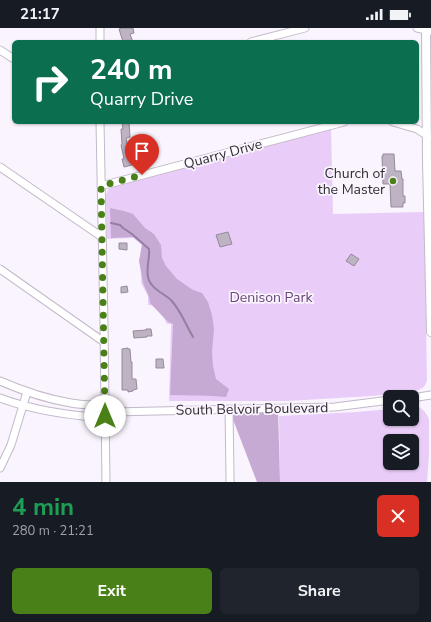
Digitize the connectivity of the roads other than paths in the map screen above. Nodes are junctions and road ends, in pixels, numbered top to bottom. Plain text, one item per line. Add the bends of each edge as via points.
1 (100, 28) edge
2 (305, 28) edge
3 (417, 28) edge
4 (427, 30) edge
5 (100, 40) edge
6 (259, 40) edge
7 (0, 50) edge
8 (12, 58) edge
9 (100, 124) edge
10 (336, 124) edge
11 (400, 124) edge
12 (429, 136) edge
13 (0, 166) edge
14 (101, 186) junction
15 (102, 237) junction
16 (0, 269) edge
17 (431, 332) edge
18 (104, 342) junction
19 (0, 381) edge
20 (27, 392) junction
21 (431, 395) edge
22 (419, 397) edge
23 (0, 398) edge
24 (383, 401) edge
25 (23, 405) junction
26 (105, 406) junction
27 (229, 409) junction
28 (113, 412) junction
29 (105, 416) junction
30 (0, 468) edge
31 (106, 482) edge
32 (230, 482) edge

1 - 5 street
2 - 6 street
3 - 4 street
4 - 12 main road
7 - 8 street
9 - 14 street
10 - 14 street, Quarry Drive
11 - 12 street
12 - 17 main road
13 - 15 street
14 - 15 street
15 - 18 street
16 - 18 street
18 - 26 street
19 - 20 street
20 - 25 street
20 - 26 street via 64,402
21 - 22 street
23 - 25 street, South Belvoir Boulevard
24 - 27 street, South Belvoir Boulevard via 335,407
25 - 29 street, South Belvoir Boulevard via 66,415
25 - 30 street via 11,445
26 - 28 street
26 - 29 street
27 - 28 street, South Belvoir Boulevard
27 - 32 street
28 - 29 street, South Belvoir Boulevard
29 - 31 street

